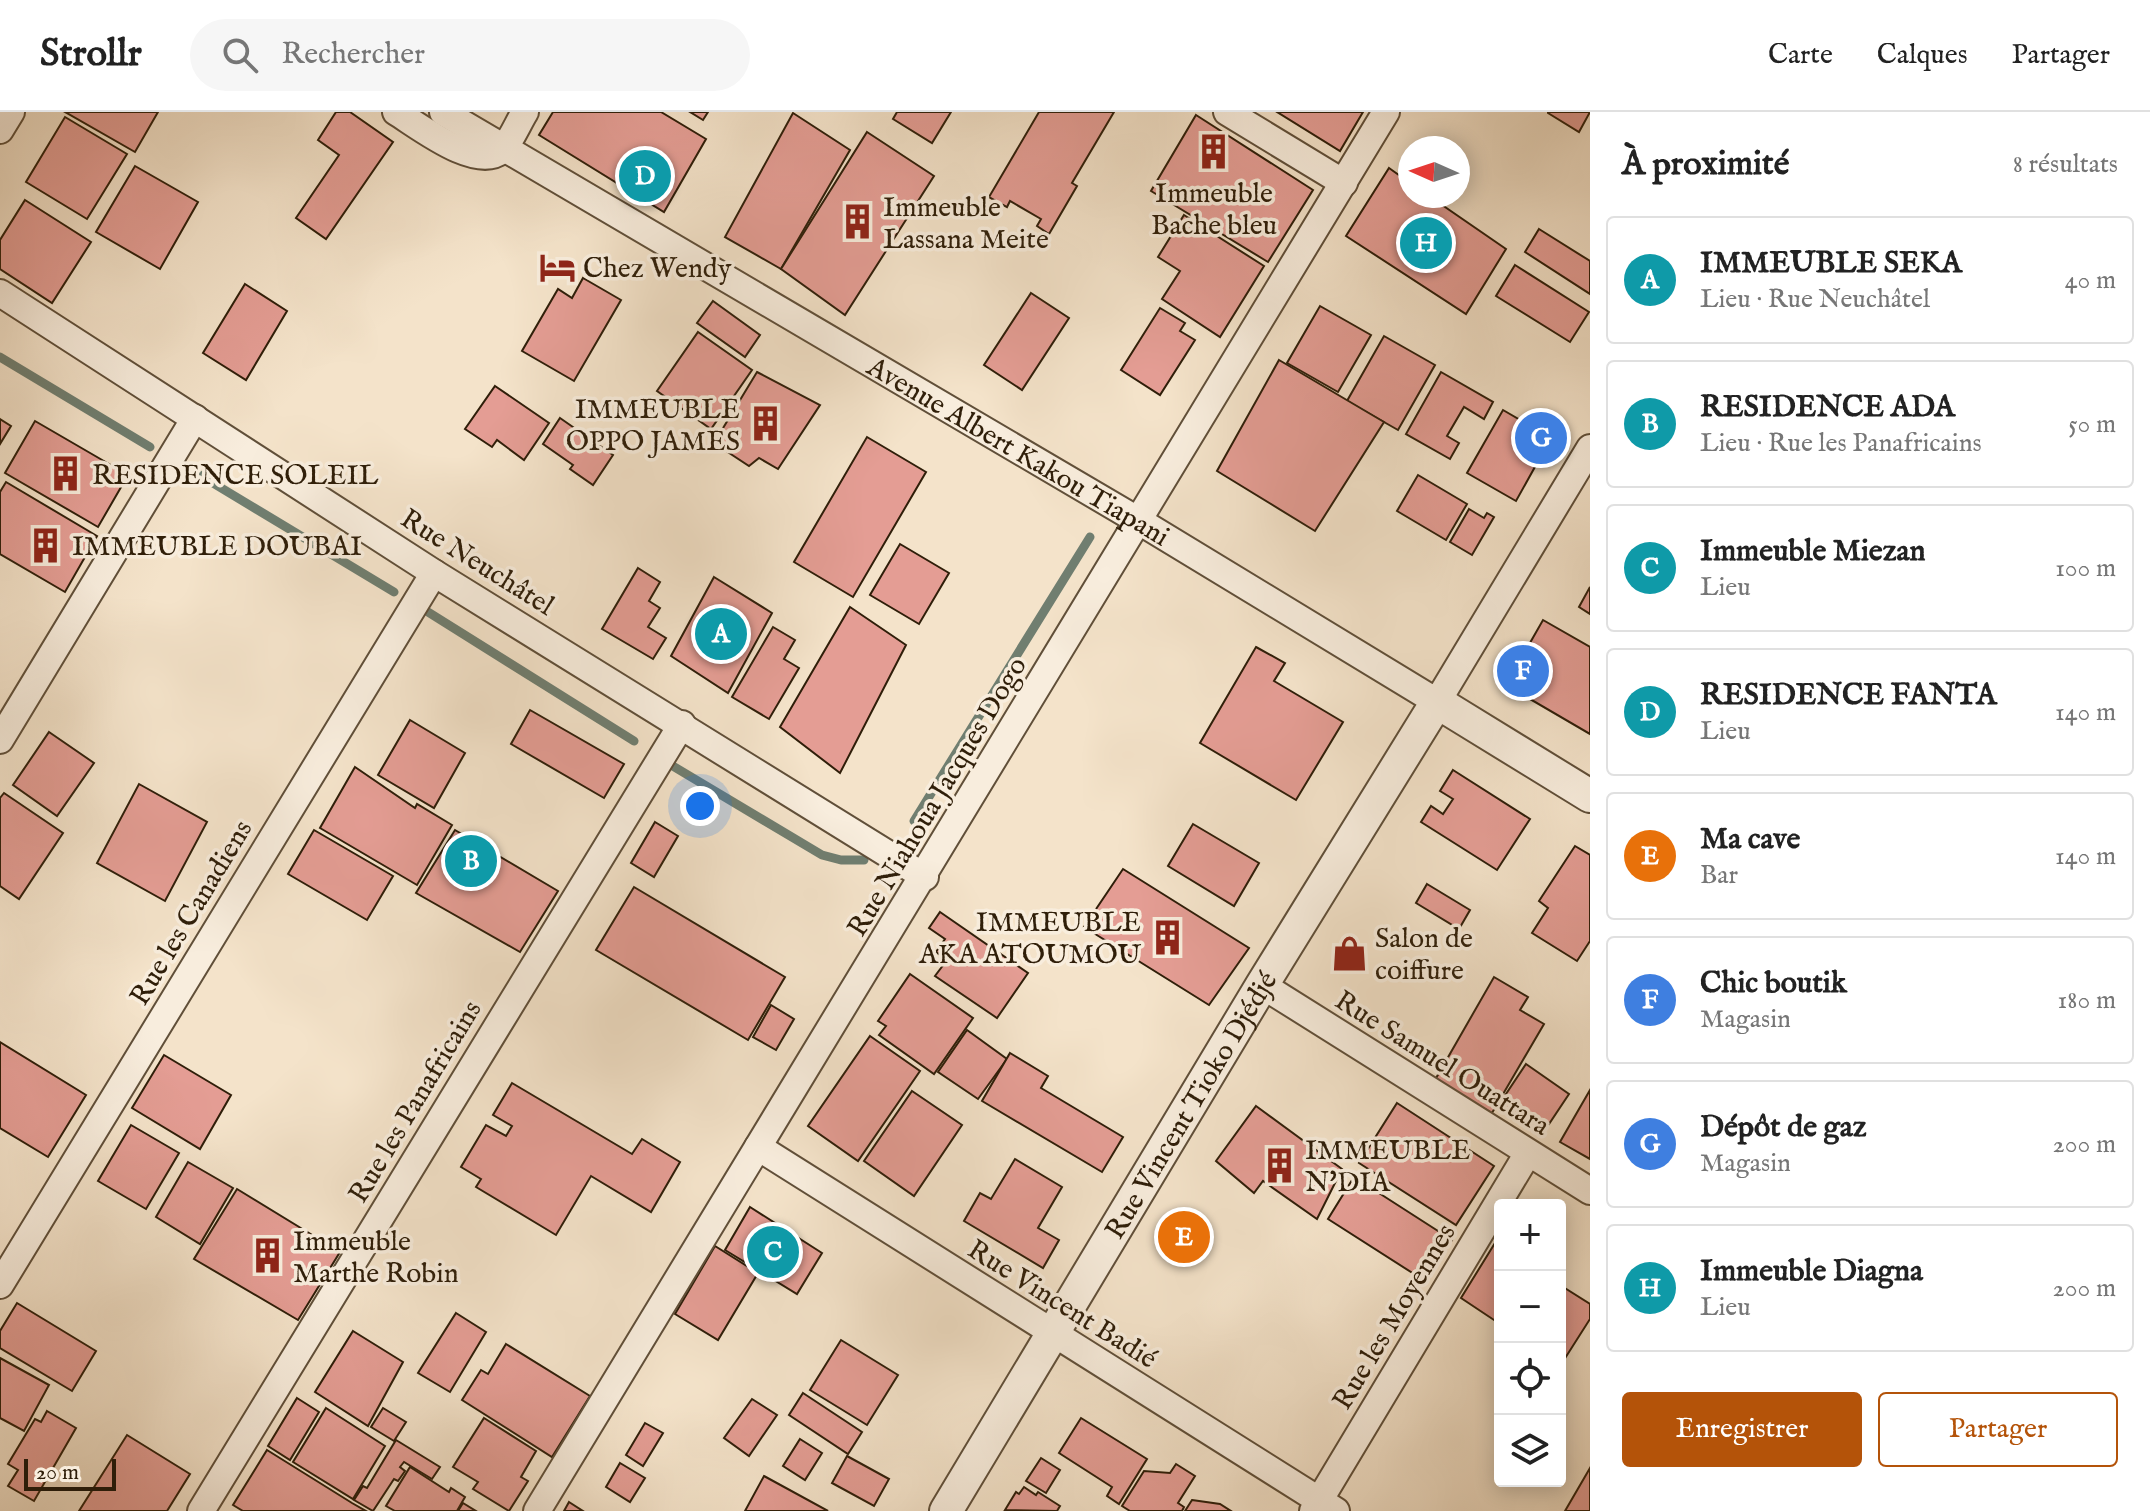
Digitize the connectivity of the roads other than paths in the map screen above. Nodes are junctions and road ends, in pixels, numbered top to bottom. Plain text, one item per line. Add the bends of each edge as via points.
1 (11, 112) edge
2 (396, 112) edge
3 (443, 112) edge
4 (525, 112) edge
5 (1227, 112) edge
6 (1386, 112) edge
7 (0, 130) edge
8 (502, 149) junction
9 (1344, 183) junction
10 (0, 293) edge
11 (195, 418) junction
12 (1590, 448) edge
13 (1139, 521) junction
14 (434, 573) junction
15 (1437, 702) junction
16 (682, 724) junction
17 (0, 740) edge
18 (1590, 796) edge
19 (925, 877) junction
20 (1262, 985) junction
21 (758, 1147) junction
22 (1528, 1153) junction
23 (1590, 1191) edge
24 (0, 1285) edge
25 (1053, 1336) junction
26 (1323, 1508) edge
27 (201, 1511) edge
28 (537, 1511) edge
29 (946, 1511) edge

1 - 7 street
2 - 8 street via 468,154 486,158
3 - 8 street, Avenue Albert Kakou Tiapani
4 - 8 street
5 - 9 street
6 - 9 street, Rue Niahoua Jacques Dogo
8 - 13 street, Avenue Albert Kakou Tiapani
9 - 13 street, Rue Niahoua Jacques Dogo
10 - 11 street, Rue Neuchâtel
11 - 14 street, Rue Neuchâtel
11 - 17 street
12 - 15 street
13 - 15 street, Avenue Albert Kakou Tiapani
13 - 19 street, Rue Niahoua Jacques Dogo
14 - 16 street, Rue Neuchâtel
14 - 24 street, Rue les Canadiens
15 - 18 street, Avenue Albert Kakou Tiapani
15 - 20 street, Rue Vincent Tioko Djédjé
16 - 19 street, Rue Neuchâtel
16 - 27 street, Rue les Panafricains
19 - 21 street, Rue Niahoua Jacques Dogo
20 - 22 street, Rue Samuel Ouattara
20 - 25 street, Rue Vincent Tioko Djédjé
21 - 25 street, Rue Vincent Badié
21 - 28 street, Rue Niahoua Jacques Dogo
22 - 23 street, Rue Samuel Ouattara
22 - 26 street, Rue les Moyennes
25 - 26 street, Rue Vincent Badié
25 - 29 street, Rue Vincent Tioko Djédjé

